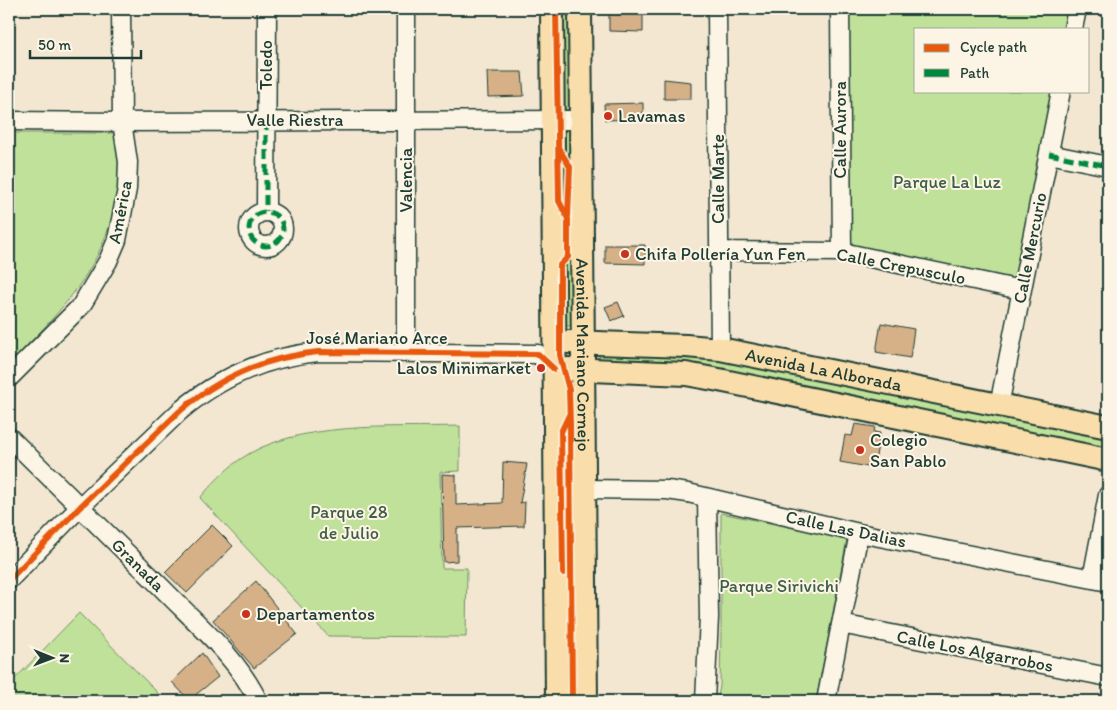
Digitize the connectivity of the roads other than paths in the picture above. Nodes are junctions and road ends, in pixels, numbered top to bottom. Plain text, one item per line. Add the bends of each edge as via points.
1 (121, 9) edge
2 (267, 9) edge
3 (406, 9) edge
4 (552, 9) edge
5 (580, 9) edge
6 (717, 9) edge
7 (840, 9) edge
8 (1077, 9) edge
9 (1073, 28) edge
10 (1061, 92) edge
11 (266, 120) junction
12 (406, 120) junction
13 (553, 120) junction
14 (581, 120) junction
15 (9, 121) edge
16 (122, 122) junction
17 (1049, 154) junction
18 (1108, 166) edge
19 (266, 211) dead end
20 (719, 250) junction
21 (842, 252) junction
22 (1022, 290) junction
23 (583, 342) junction
24 (720, 349) junction
25 (406, 352) junction
26 (549, 355) junction
27 (583, 370) junction
28 (9, 378) edge
29 (1000, 406) junction
30 (1108, 427) edge
31 (9, 438) edge
32 (1108, 460) edge
33 (584, 489) junction
34 (1108, 495) edge
35 (707, 498) junction
36 (80, 507) junction
37 (859, 533) junction
38 (9, 580) edge
39 (1100, 580) edge
40 (841, 624) junction
41 (1108, 677) edge
42 (258, 701) edge
43 (557, 701) edge
44 (586, 701) edge
45 (705, 701) edge
46 (826, 701) edge

1 - 16 street, América
2 - 11 street, Toledo
3 - 12 street, Valencia
4 - 13 main road, Avenida Mariano Cornejo
5 - 14 main road, Avenida Mariano Cornejo
6 - 20 street, Calle Marte
7 - 21 street, Calle Aurora
8 - 9 street
10 - 17 street, Calle Mercurio
11 - 12 street, Valle Riestra
11 - 16 street, Valle Riestra
11 - 19 street, Toledo
12 - 13 street, Valle Riestra
12 - 25 street, Valencia
13 - 14 street, Valle Riestra
13 - 26 main road, Avenida Mariano Cornejo
14 - 23 main road, Avenida Mariano Cornejo
15 - 16 street, Valle Riestra
16 - 28 street, América via 128,162 118,240 81,306
17 - 18 street
17 - 22 street, Calle Mercurio
20 - 21 street, Calle Crepusculo
20 - 24 street, Calle Marte
21 - 22 street, Calle Crepusculo
22 - 29 street, Calle Mercurio
23 - 24 main road, Avenida La Alborada
23 - 26 main road, Avenida La Alborada
23 - 27 main road, Avenida Mariano Cornejo
24 - 29 main road, Avenida La Alborada
25 - 26 street, José Mariano Arce
25 - 36 street, José Mariano Arce via 295,354 243,370 194,398
26 - 27 main road, Avenida La Alborada
26 - 43 main road, Avenida Mariano Cornejo
27 - 32 main road, Avenida La Alborada via 686,374
27 - 33 main road, Avenida Mariano Cornejo
29 - 30 main road, Avenida La Alborada
31 - 36 street, Granada
33 - 35 street, Calle Las Dalias via 667,490
33 - 44 main road, Avenida Mariano Cornejo
34 - 39 street
35 - 37 street, Calle Las Dalias
35 - 45 street via 709,617
36 - 38 street, José Mariano Arce
36 - 42 street, Granada via 236,665
37 - 39 street, Calle Las Dalias
37 - 40 street
40 - 41 street, Calle Los Algarrobos
40 - 46 street

